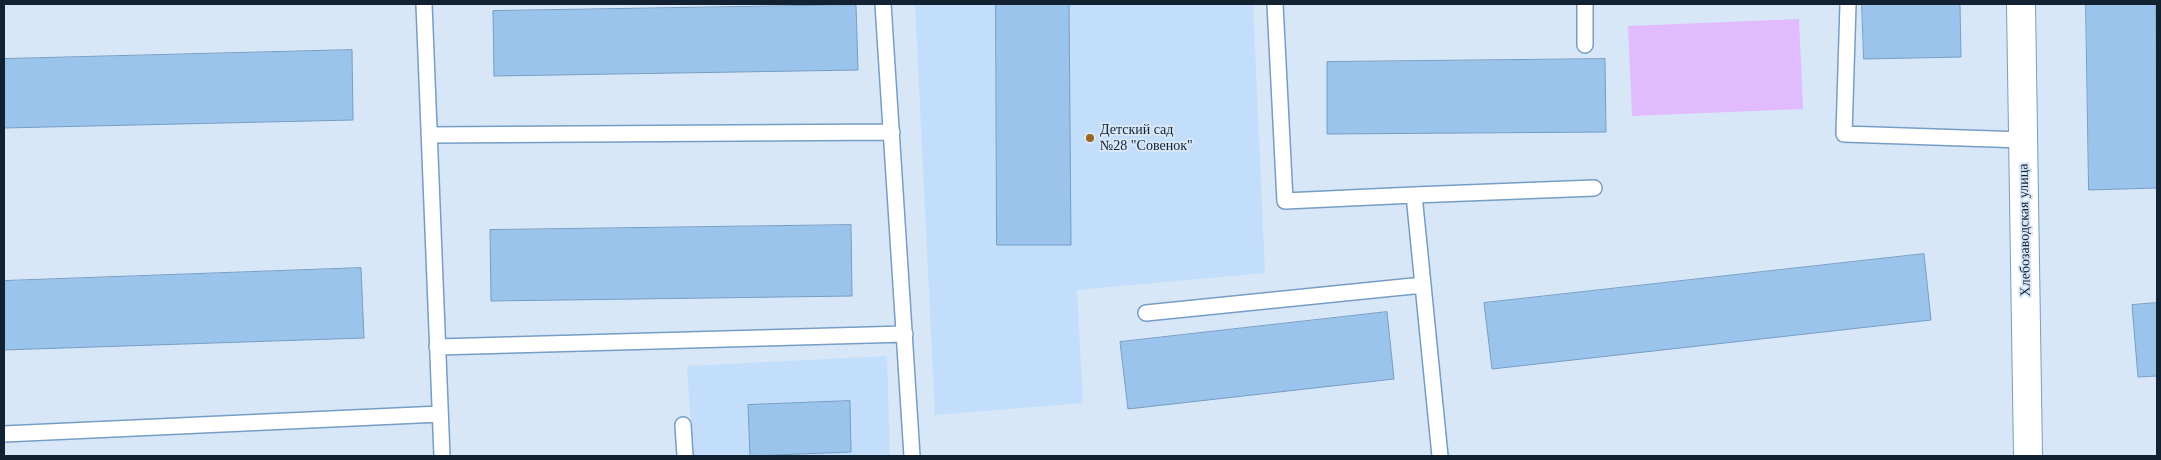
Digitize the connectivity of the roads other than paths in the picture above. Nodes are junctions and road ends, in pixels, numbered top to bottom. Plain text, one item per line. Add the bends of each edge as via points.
1 (424, 4) edge
2 (884, 4) edge
3 (1275, 4) edge
4 (1585, 4) edge
5 (1848, 4) edge
6 (2021, 4) edge
7 (1585, 45) dead end
8 (892, 132) junction
9 (429, 135) junction
10 (2023, 140) junction
11 (1594, 188) dead end
12 (1414, 195) junction
13 (1423, 285) junction
14 (1146, 313) dead end
15 (905, 334) junction
16 (437, 348) junction
17 (440, 414) junction
18 (683, 425) dead end
19 (4, 434) edge
20 (442, 456) edge
21 (685, 456) edge
22 (912, 456) edge
23 (1440, 456) edge
24 (2028, 456) edge

1 - 9 lane
2 - 8 lane
3 - 12 lane via 1284,201
4 - 7 lane
5 - 10 lane via 1844,134
6 - 10 street, Хлебозаводская улица
8 - 9 lane
8 - 15 lane
9 - 16 lane
10 - 24 street, Хлебозаводская улица
11 - 12 lane
12 - 13 lane
13 - 14 lane
13 - 23 lane
15 - 16 lane
15 - 22 lane
16 - 17 lane
17 - 19 lane
17 - 20 lane
18 - 21 lane

